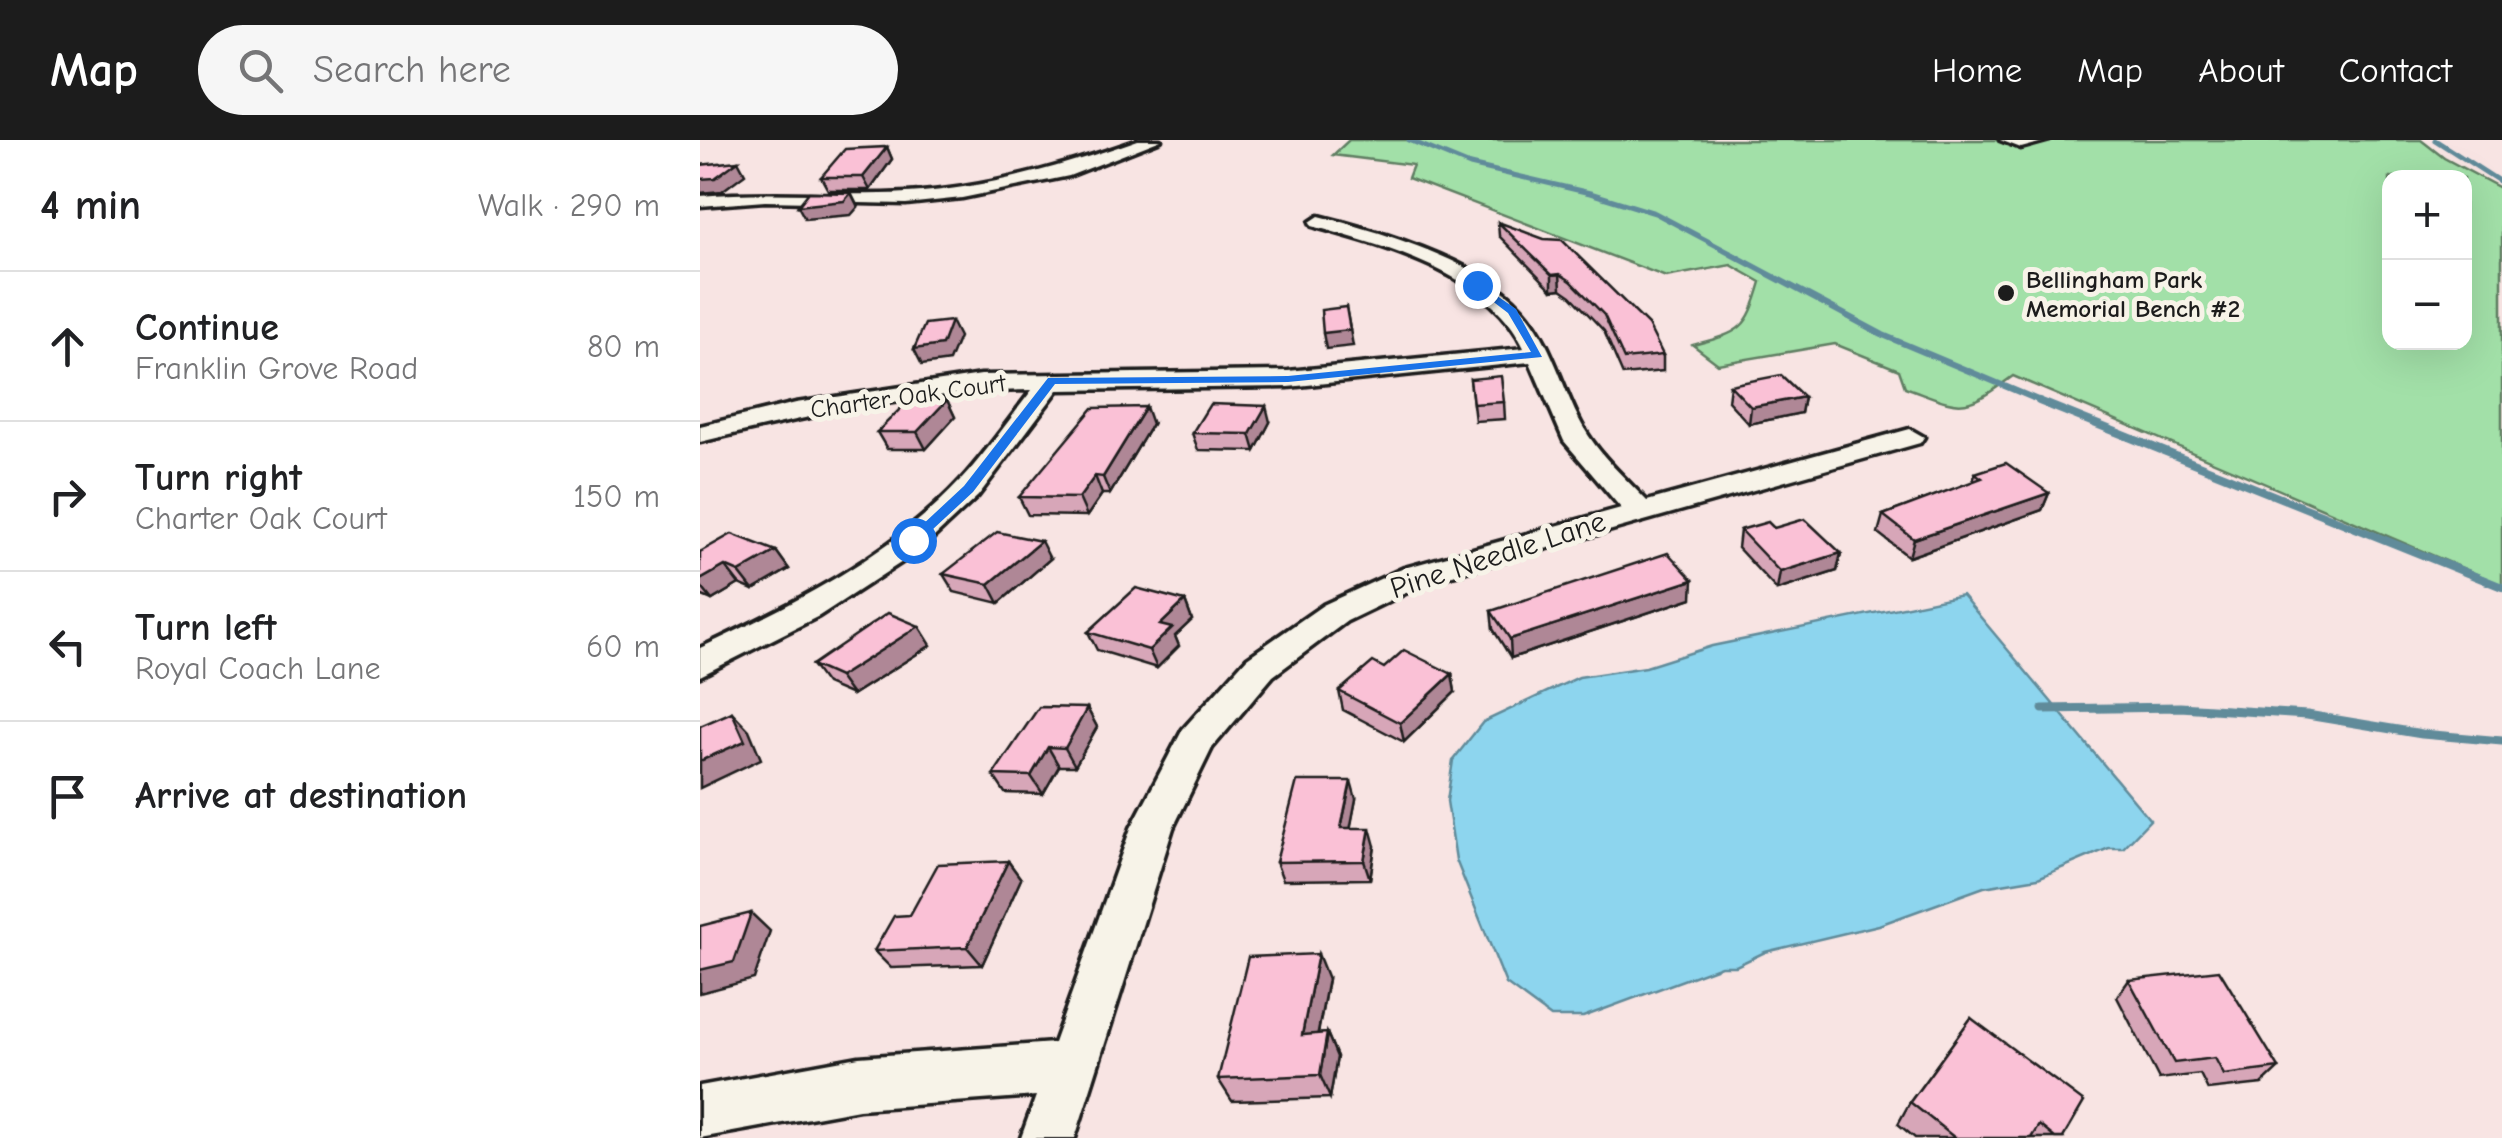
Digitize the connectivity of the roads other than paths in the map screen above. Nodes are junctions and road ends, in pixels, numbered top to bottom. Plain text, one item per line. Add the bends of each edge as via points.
1 (1152, 140) edge
2 (2008, 140) edge
3 (2042, 140) edge
4 (700, 201) edge
5 (1319, 222) dead end
6 (1538, 354) junction
7 (1052, 380) junction
8 (700, 434) edge
9 (1910, 437) dead end
10 (1639, 510) junction
11 (700, 663) edge
12 (1072, 1068) junction
13 (700, 1113) edge
14 (1048, 1138) edge

1 - 4 street via 1063,172 962,193
2 - 3 street
5 - 6 street via 1477,285 1512,311
6 - 7 street, Charter Oak Court via 1288,379
6 - 10 street via 1577,440
7 - 8 street, Charter Oak Court via 939,388
7 - 11 street via 968,489 913,540 817,606
9 - 10 street, Pine Needle Lane
10 - 12 street, Pine Needle Lane via 1416,575 1334,612 1260,667 1196,739 1152,828
12 - 13 street via 860,1082
12 - 14 street, Pine Needle Lane

